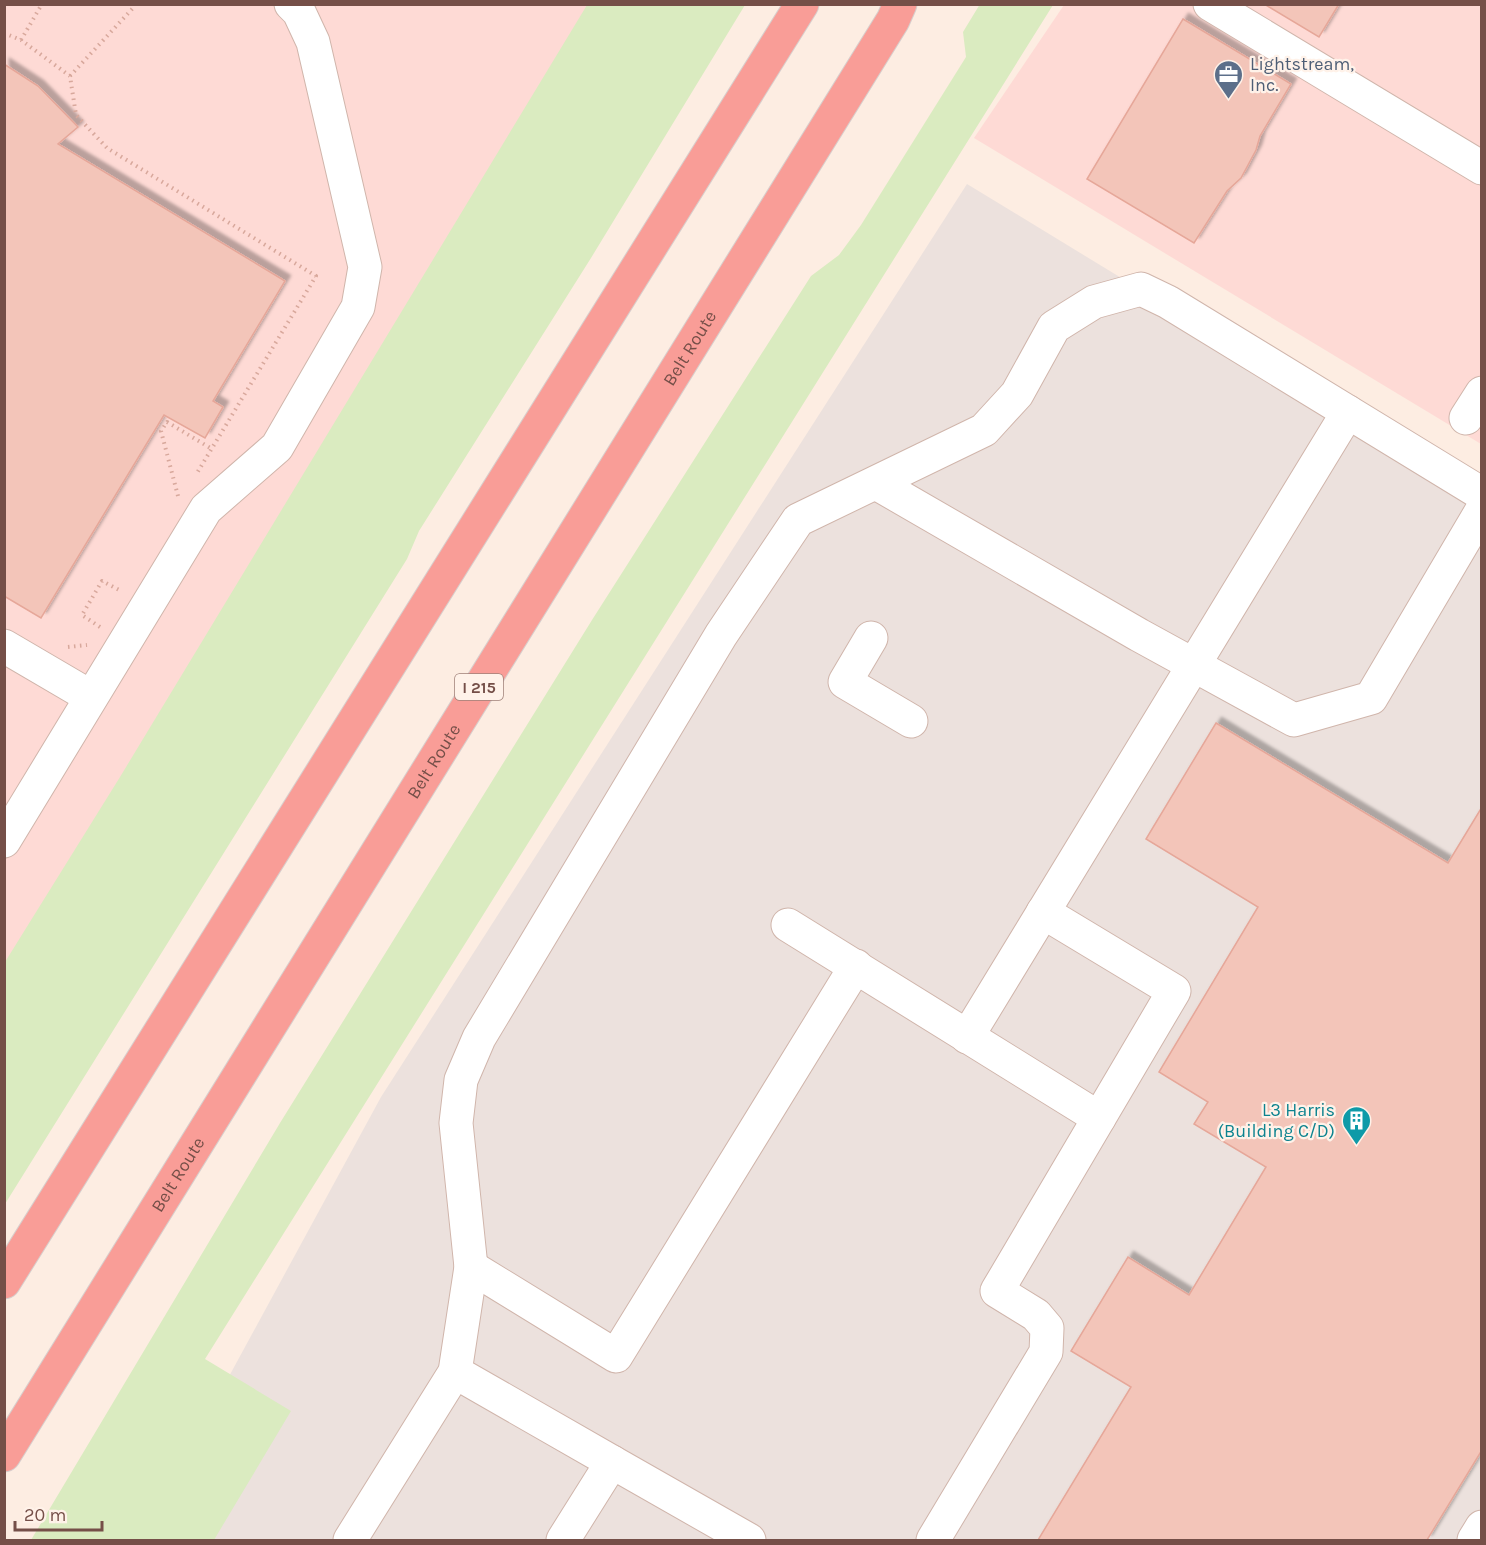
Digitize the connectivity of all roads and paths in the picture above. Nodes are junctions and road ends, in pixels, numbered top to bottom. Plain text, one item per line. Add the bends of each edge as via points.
1 (42, 4) edge
2 (291, 4) edge
3 (802, 4) edge
4 (900, 4) edge
5 (1210, 4) edge
6 (134, 7) dead end
7 (4, 33) edge
8 (21, 40) junction
9 (70, 76) junction
10 (1482, 168) edge
11 (1348, 412) junction
12 (212, 449) junction
13 (196, 476) dead end
14 (876, 483) junction
15 (185, 494) dead end
16 (1482, 494) edge
17 (1482, 510) edge
18 (125, 594) dead end
19 (104, 630) dead end
20 (871, 638) dead end
21 (90, 645) dead end
22 (4, 646) edge
23 (64, 647) dead end
24 (1195, 666) junction
25 (91, 697) junction
26 (911, 721) dead end
27 (4, 841) edge
28 (1043, 912) junction
29 (788, 925) dead end
30 (856, 966) junction
31 (967, 1036) junction
32 (1099, 1118) junction
33 (471, 1267) junction
34 (9, 1274) edge
35 (56, 1369) junction
36 (455, 1372) junction
37 (4, 1455) edge
38 (612, 1462) junction
39 (4, 1467) edge
40 (1482, 1527) edge
41 (350, 1540) edge
42 (563, 1540) edge
43 (749, 1540) edge
44 (933, 1540) edge
45 (1474, 1540) edge

1 - 8 path
2 - 25 lane via 313,42 365,267 358,308 277,447 206,509
3 - 34 highway
4 - 35 highway, Belt Route / I 215
5 - 10 lane
6 - 9 path
7 - 8 path
8 - 9 path
9 - 12 path via 76,115 107,148 316,276
11 - 14 lane via 1141,289 1094,302 1054,327 1017,394 984,430
11 - 16 lane
11 - 24 lane
12 - 13 path
12 - 15 path via 167,422 161,431 179,503
14 - 24 lane
14 - 33 lane via 798,520 721,635 479,1038 461,1080 456,1123
17 - 24 lane via 1371,698 1294,720
18 - 19 path via 102,581 82,615
20 - 26 lane via 845,682
21 - 23 path
22 - 25 lane
24 - 28 lane
25 - 27 lane
28 - 31 lane
28 - 32 lane via 1174,991
29 - 30 lane
30 - 31 lane
30 - 33 lane via 616,1356
31 - 32 lane
32 - 44 lane via 997,1291 1036,1315 1047,1328 1047,1352
33 - 36 lane
35 - 37 highway, Belt Route / I 215
35 - 39 highway
36 - 38 lane
36 - 41 lane
38 - 42 lane
38 - 43 lane
40 - 45 lane

